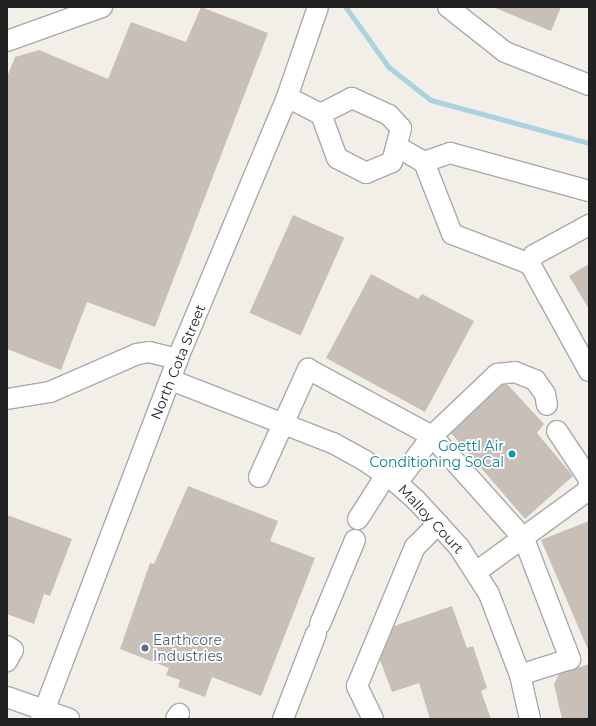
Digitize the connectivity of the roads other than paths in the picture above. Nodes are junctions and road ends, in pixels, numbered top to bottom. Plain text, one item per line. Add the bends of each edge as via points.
1 (102, 7) edge
2 (448, 7) edge
3 (312, 9) edge
4 (7, 41) edge
5 (589, 85) edge
6 (287, 97) junction
7 (321, 114) junction
8 (396, 146) junction
9 (424, 162) junction
10 (589, 191) edge
11 (589, 225) edge
12 (530, 264) junction
13 (178, 359) junction
14 (589, 371) edge
15 (170, 380) junction
16 (7, 399) edge
17 (547, 405) dead end
18 (282, 422) junction
19 (557, 431) dead end
20 (432, 436) junction
21 (259, 477) dead end
22 (392, 479) junction
23 (589, 479) edge
24 (589, 484) edge
25 (358, 519) dead end
26 (438, 524) junction
27 (524, 539) junction
28 (355, 540) dead end
29 (476, 572) junction
30 (7, 646) edge
31 (7, 661) edge
32 (520, 675) junction
33 (7, 697) edge
34 (42, 716) edge
35 (69, 719) edge
36 (282, 719) edge
37 (372, 719) edge
38 (530, 719) edge

1 - 4 street
2 - 5 street via 505,52
3 - 6 street, North Cota Street
6 - 7 street
6 - 13 street, North Cota Street
7 - 8 street via 352,98 389,115 401,128
7 - 8 street via 337,158 366,173 392,162
8 - 9 street
9 - 10 street via 450,153
9 - 12 street via 452,234
11 - 12 street via 534,255
12 - 14 street
13 - 15 street, North Cota Street
13 - 16 street via 149,352 137,354 50,392
15 - 18 street, Malloy Court
15 - 34 street, North Cota Street
17 - 20 street via 545,394 535,380 515,372 498,374
18 - 20 street via 308,369
18 - 21 street
18 - 22 street, Malloy Court via 333,443
19 - 23 street
20 - 22 street
20 - 27 street
22 - 25 street
22 - 26 street, Malloy Court
24 - 27 street via 587,491
26 - 29 street, Malloy Court
26 - 37 street via 415,547 357,686
27 - 29 street
27 - 32 street via 570,659
28 - 36 street
29 - 32 street, Malloy Court via 489,594
30 - 31 street via 13,650
32 - 38 street, Malloy Court
33 - 34 street
34 - 35 street

